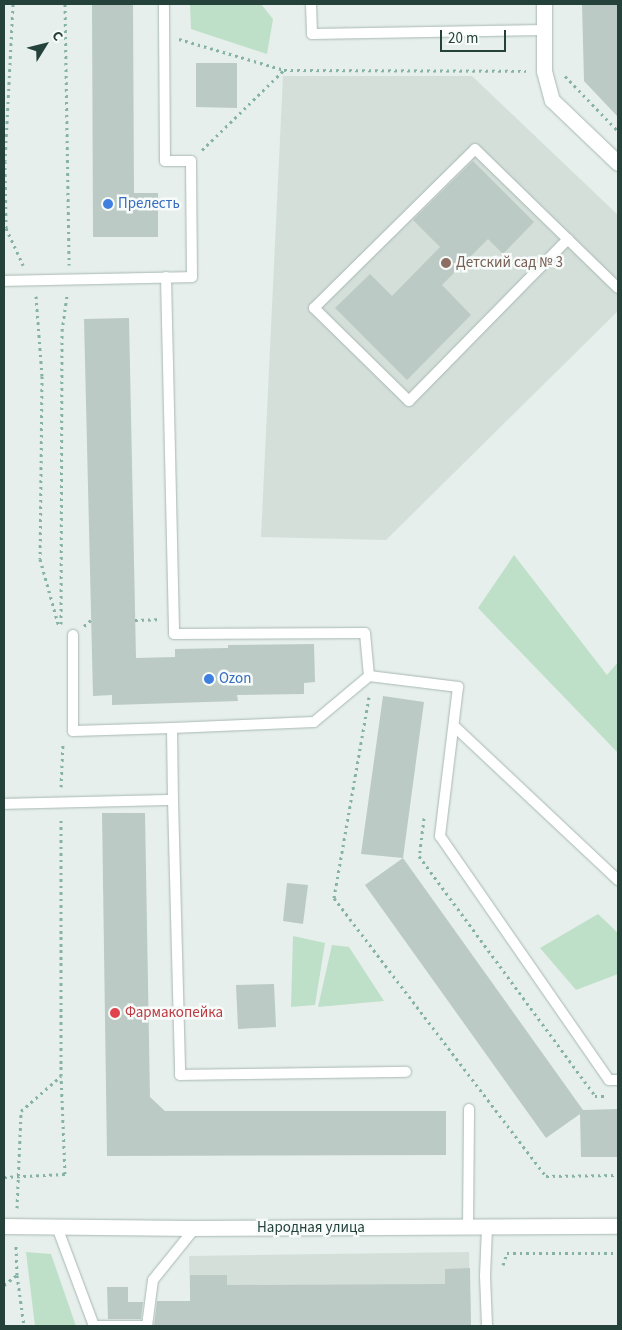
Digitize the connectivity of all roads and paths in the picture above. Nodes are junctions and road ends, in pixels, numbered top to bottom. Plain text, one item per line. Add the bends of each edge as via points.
1 (13, 4) edge
2 (64, 4) edge
3 (164, 4) edge
4 (311, 4) edge
5 (544, 4) edge
6 (544, 30) junction
7 (164, 34) junction
8 (284, 70) junction
9 (544, 71) junction
10 (562, 73) dead end
11 (618, 131) edge
12 (191, 161) junction
13 (618, 163) edge
14 (568, 239) junction
15 (166, 277) junction
16 (69, 279) junction
17 (30, 280) junction
18 (4, 281) edge
19 (618, 288) edge
20 (174, 618) junction
21 (135, 620) dead end
22 (73, 635) dead end
23 (368, 676) junction
24 (369, 696) dead end
25 (454, 726) junction
26 (172, 728) junction
27 (62, 744) dead end
28 (173, 800) junction
29 (61, 803) junction
30 (4, 804) edge
31 (425, 809) dead end
32 (618, 880) edge
33 (406, 1072) dead end
34 (61, 1076) junction
35 (618, 1080) edge
36 (610, 1096) dead end
37 (469, 1110) dead end
38 (618, 1175) edge
39 (4, 1177) edge
40 (18, 1177) junction
41 (4, 1226) edge
42 (618, 1226) edge
43 (57, 1227) junction
44 (195, 1228) junction
45 (468, 1228) junction
46 (486, 1228) junction
47 (618, 1253) edge
48 (17, 1275) dead end
49 (485, 1276) junction
50 (24, 1326) edge
51 (487, 1326) edge

1 - 17 path via 5,161 6,228
2 - 16 path
3 - 7 lane
4 - 6 lane via 312,34
5 - 6 street
6 - 9 street
7 - 8 path
7 - 12 lane via 165,161
8 - 9 path
8 - 12 path
9 - 13 street via 552,100
10 - 11 path
12 - 15 lane via 192,277
14 - 14 lane via 475,149 314,308 410,401
14 - 19 lane
15 - 16 lane
15 - 20 lane
16 - 17 lane
16 - 17 path via 62,331 62,635 40,559 42,376 39,311
17 - 18 lane
20 - 21 path
20 - 23 lane via 174,634 365,633
22 - 26 lane via 73,731
23 - 25 lane via 458,687
23 - 26 lane via 314,722
24 - 38 path via 334,898 546,1176
25 - 32 lane
25 - 35 lane via 440,836 609,1080
26 - 28 lane
27 - 29 path
28 - 29 lane
28 - 33 lane via 180,1075
29 - 30 lane
29 - 34 path
31 - 36 path via 419,856 595,1096
34 - 40 path via 21,1111
34 - 40 path via 65,1174
37 - 45 lane
39 - 40 path
41 - 43 street, Народная улица
42 - 46 street, Народная улица
43 - 44 street, Народная улица
43 - 44 lane via 94,1326 147,1326 152,1280
44 - 45 street, Народная улица
45 - 46 street, Народная улица
46 - 49 lane
47 - 49 path via 507,1253 500,1274
48 - 50 path
49 - 51 lane

